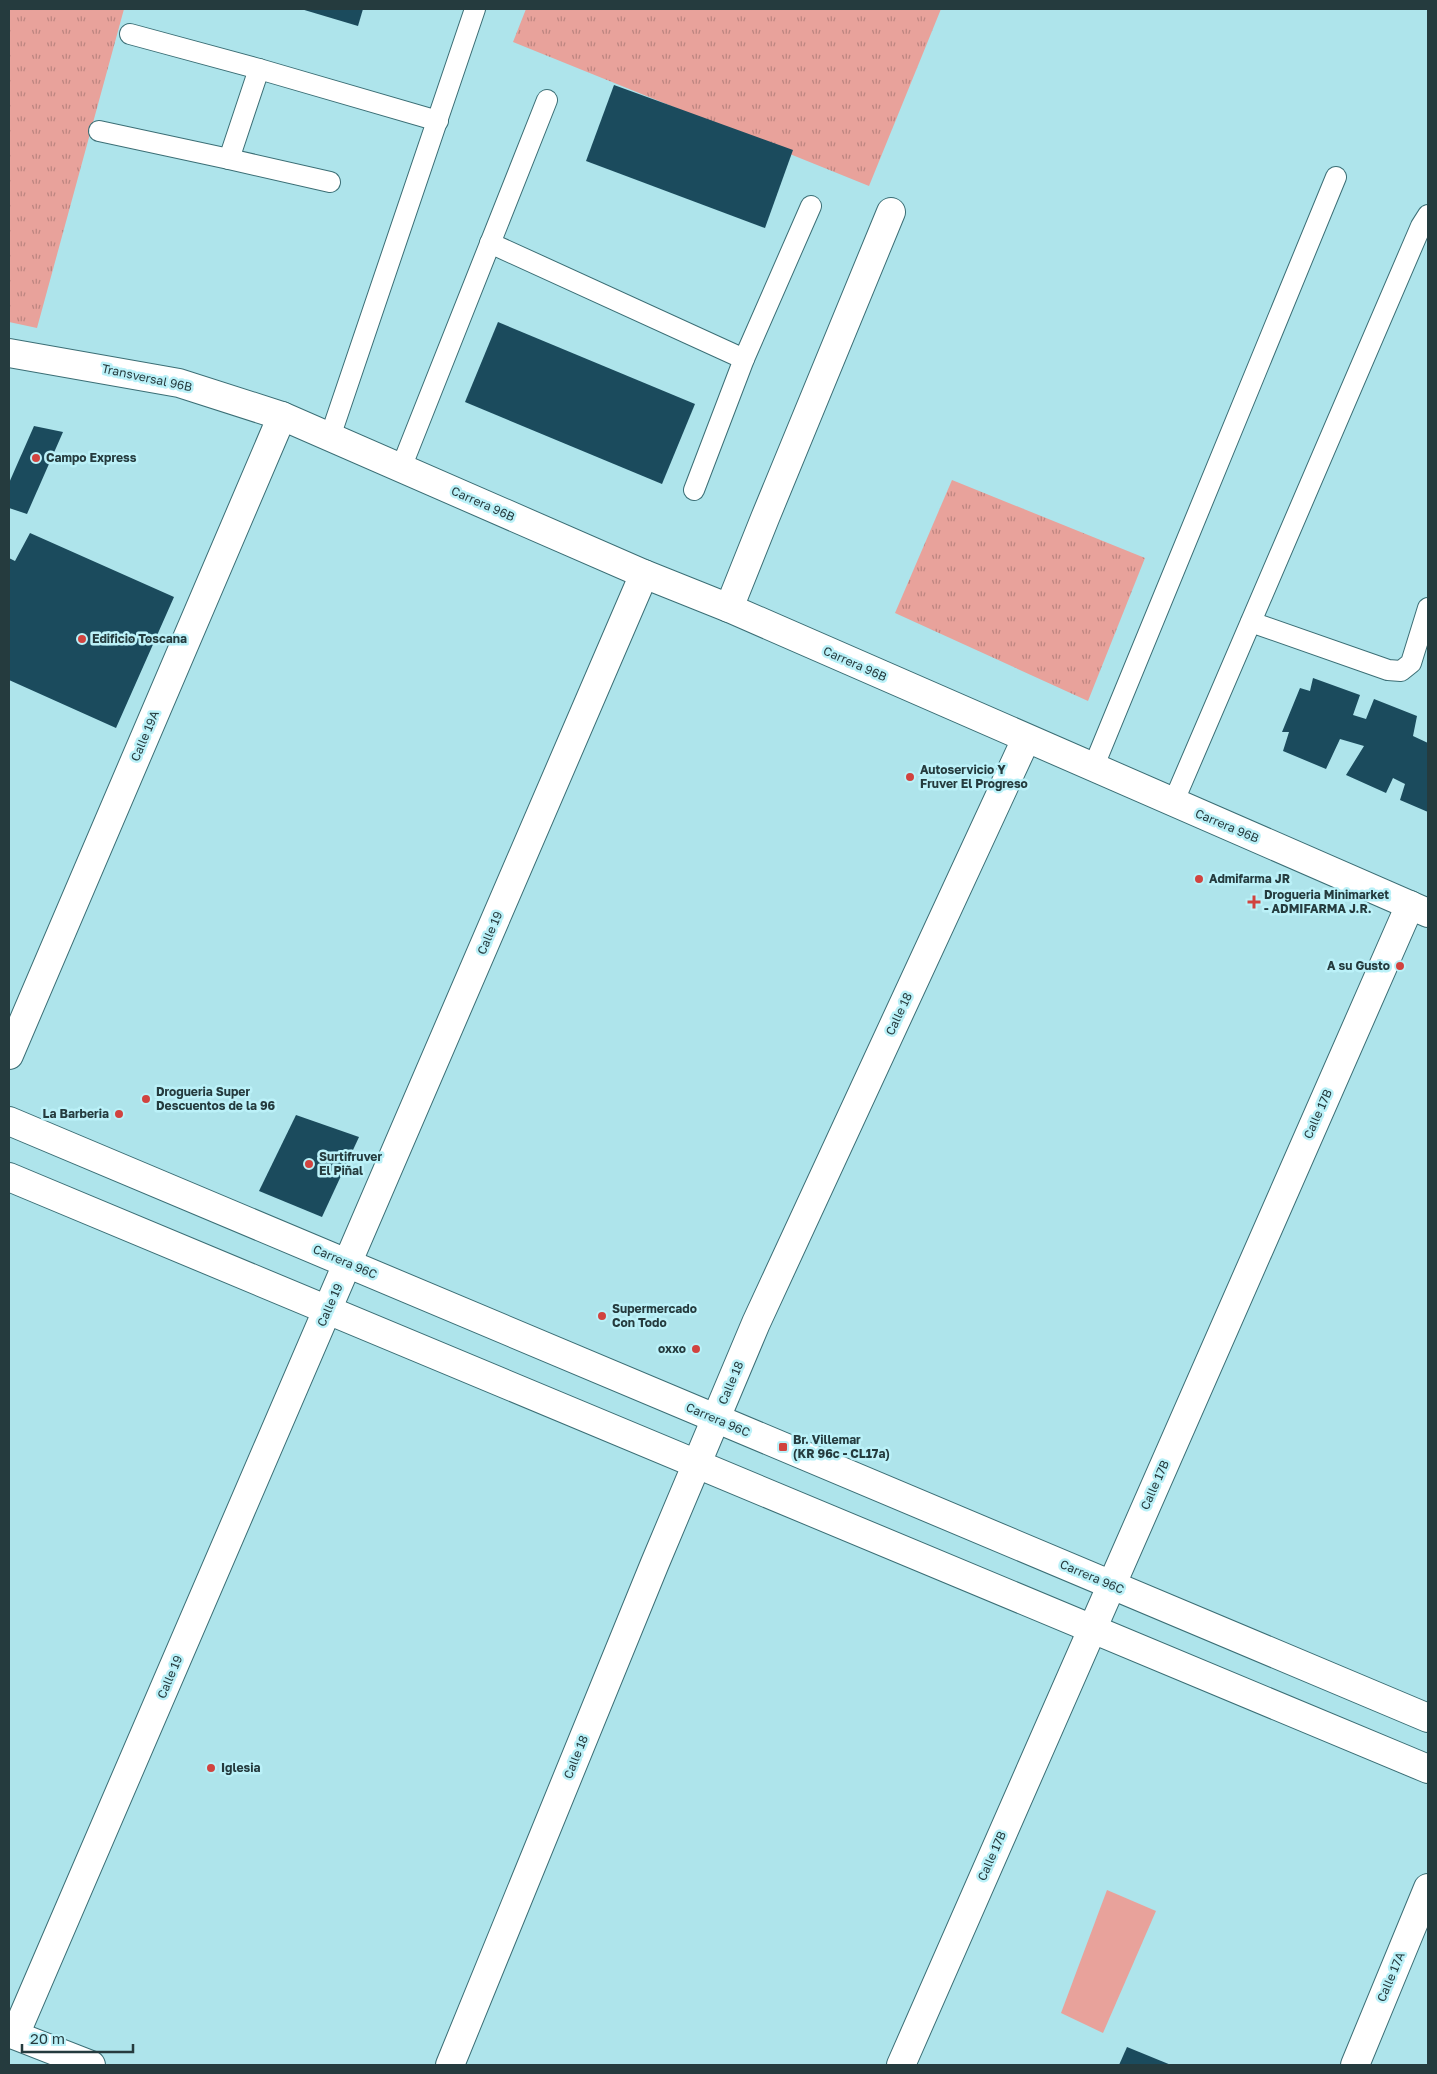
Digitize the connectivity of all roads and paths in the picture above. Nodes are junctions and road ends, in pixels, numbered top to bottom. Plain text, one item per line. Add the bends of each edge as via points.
1 (475, 9) edge
2 (130, 34) dead end
3 (259, 69) junction
4 (547, 100) dead end
5 (438, 121) junction
6 (99, 131) dead end
7 (229, 159) junction
8 (1336, 177) dead end
9 (330, 182) dead end
10 (811, 206) dead end
11 (891, 212) dead end
12 (1428, 215) edge
13 (490, 243) junction
14 (9, 353) edge
15 (744, 358) junction
16 (282, 416) junction
17 (330, 437) junction
18 (401, 468) junction
19 (694, 490) dead end
20 (644, 574) junction
21 (730, 608) junction
22 (1428, 608) edge
23 (1251, 622) junction
24 (1026, 739) junction
25 (1093, 768) junction
26 (1173, 803) junction
27 (1419, 909) edge
28 (9, 1055) edge
29 (9, 1121) edge
30 (9, 1177) edge
31 (348, 1264) junction
32 (328, 1310) junction
33 (716, 1419) junction
34 (698, 1464) junction
35 (1111, 1585) junction
36 (1092, 1629) junction
37 (1428, 1718) edge
38 (1428, 1769) edge
39 (1428, 1888) edge
40 (12, 2034) edge
41 (91, 2065) edge
42 (450, 2065) edge
43 (901, 2065) edge
44 (1355, 2065) edge

1 - 5 lane
2 - 3 lane
3 - 5 lane
3 - 7 lane
4 - 13 lane
5 - 17 lane
6 - 7 lane
7 - 9 lane
8 - 25 lane
10 - 15 lane
11 - 21 street
12 - 23 lane
13 - 15 lane
13 - 18 lane
14 - 16 street, Transversal 96B via 180,382
15 - 19 lane
16 - 17 street, Carrera 96B
16 - 28 street, Calle 19A
17 - 18 street, Carrera 96B
18 - 20 street, Carrera 96B
20 - 21 street, Carrera 96B
20 - 31 street, Calle 19
21 - 24 street, Carrera 96B
22 - 23 lane via 1412,663 1401,671 1388,670
23 - 26 lane
24 - 25 street, Carrera 96B
24 - 33 street, Calle 18 via 756,1323
25 - 26 street, Carrera 96B
26 - 27 street, Carrera 96B
27 - 35 street, Calle 17B
29 - 31 street, Carrera 96C
30 - 32 street
31 - 32 street, Calle 19
31 - 33 street, Carrera 96C
32 - 34 street
32 - 40 street, Calle 19
33 - 34 street, Calle 18
33 - 35 street, Carrera 96C
34 - 36 street
34 - 42 street, Calle 18
35 - 36 street, Calle 17B
35 - 37 street, Carrera 96C
36 - 38 street
36 - 43 street, Calle 17B
39 - 44 street, Calle 17A
40 - 41 street

